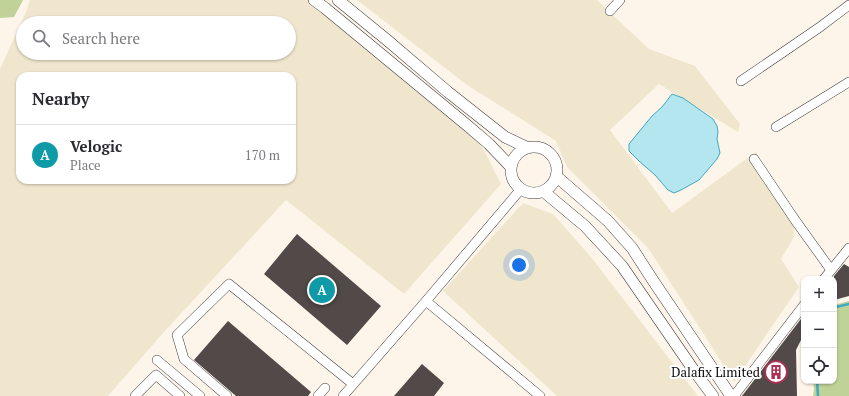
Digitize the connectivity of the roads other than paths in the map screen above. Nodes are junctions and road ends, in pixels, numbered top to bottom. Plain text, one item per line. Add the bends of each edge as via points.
1 (314, 0) edge
2 (338, 0) edge
3 (620, 0) edge
4 (849, 5) edge
5 (610, 11) dead end
6 (741, 81) dead end
7 (849, 82) edge
8 (776, 126) dead end
9 (528, 148) junction
10 (754, 159) dead end
11 (512, 167) junction
12 (556, 176) junction
13 (521, 189) junction
14 (543, 190) junction
15 (849, 248) edge
16 (831, 270) junction
17 (826, 276) edge
18 (426, 301) junction
19 (801, 309) edge
20 (157, 360) dead end
21 (353, 384) junction
22 (325, 388) dead end
23 (135, 396) edge
24 (180, 396) edge
25 (200, 396) edge
26 (227, 396) edge
27 (318, 396) edge
28 (343, 396) edge
29 (540, 396) edge
30 (713, 396) edge
31 (732, 396) edge

1 - 11 street via 468,126
2 - 9 street via 505,137
3 - 5 street
4 - 6 street
7 - 8 street
9 - 11 street via 517,155
9 - 12 street via 542,148 548,151 556,162
10 - 16 street
11 - 13 street via 512,175
12 - 14 street via 549,187
12 - 31 street via 608,221 632,248
13 - 14 street via 532,192
13 - 18 street
14 - 30 street via 585,226 622,266
15 - 16 street
16 - 17 street
18 - 21 street
18 - 29 street
19 - 31 street
20 - 25 street
21 - 26 street via 229,284 177,335 184,359
21 - 28 street
22 - 27 street
23 - 24 street via 156,375

